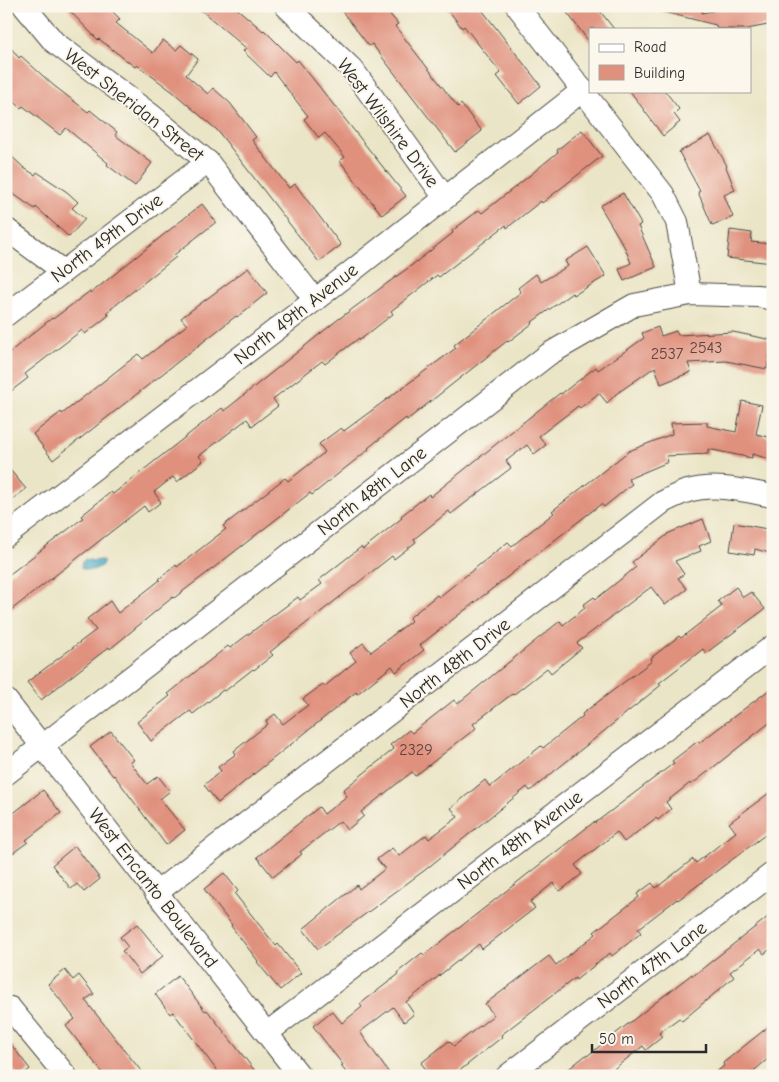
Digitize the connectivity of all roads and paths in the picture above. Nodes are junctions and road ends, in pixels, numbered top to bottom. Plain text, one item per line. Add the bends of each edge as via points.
1 (24, 6) edge
2 (286, 6) edge
3 (517, 6) edge
4 (583, 90) junction
5 (208, 162) junction
6 (445, 198) junction
7 (6, 230) edge
8 (63, 271) junction
9 (690, 294) junction
10 (773, 299) edge
11 (315, 300) junction
12 (6, 315) edge
13 (773, 496) edge
14 (6, 536) edge
15 (773, 646) edge
16 (6, 700) edge
17 (42, 746) junction
18 (6, 774) edge
19 (773, 873) edge
20 (156, 892) junction
21 (8, 1009) edge
22 (267, 1033) junction
23 (513, 1074) edge
24 (66, 1076) edge
25 (300, 1076) edge

1 - 5 street, West Sheridan Street via 54,42
2 - 6 street, West Wilshire Drive via 353,70
3 - 4 street
4 - 6 street, North 49th Avenue
4 - 9 street via 663,194 677,222
5 - 8 street, North 49th Drive
5 - 11 street, West Sheridan Street
6 - 11 street, North 49th Avenue
7 - 8 street
8 - 12 street, North 49th Drive
9 - 10 street, North 48th Lane
9 - 17 street, North 48th Lane via 634,305 549,354
11 - 14 street, North 49th Avenue
13 - 20 street, North 48th Drive via 714,488 688,491 663,502
15 - 22 street, North 48th Avenue
16 - 17 street, West Encanto Boulevard
17 - 18 street, North 48th Lane
17 - 20 street, West Encanto Boulevard
19 - 23 street, North 47th Lane
20 - 22 street, West Encanto Boulevard
21 - 24 street
22 - 25 street, West Encanto Boulevard

